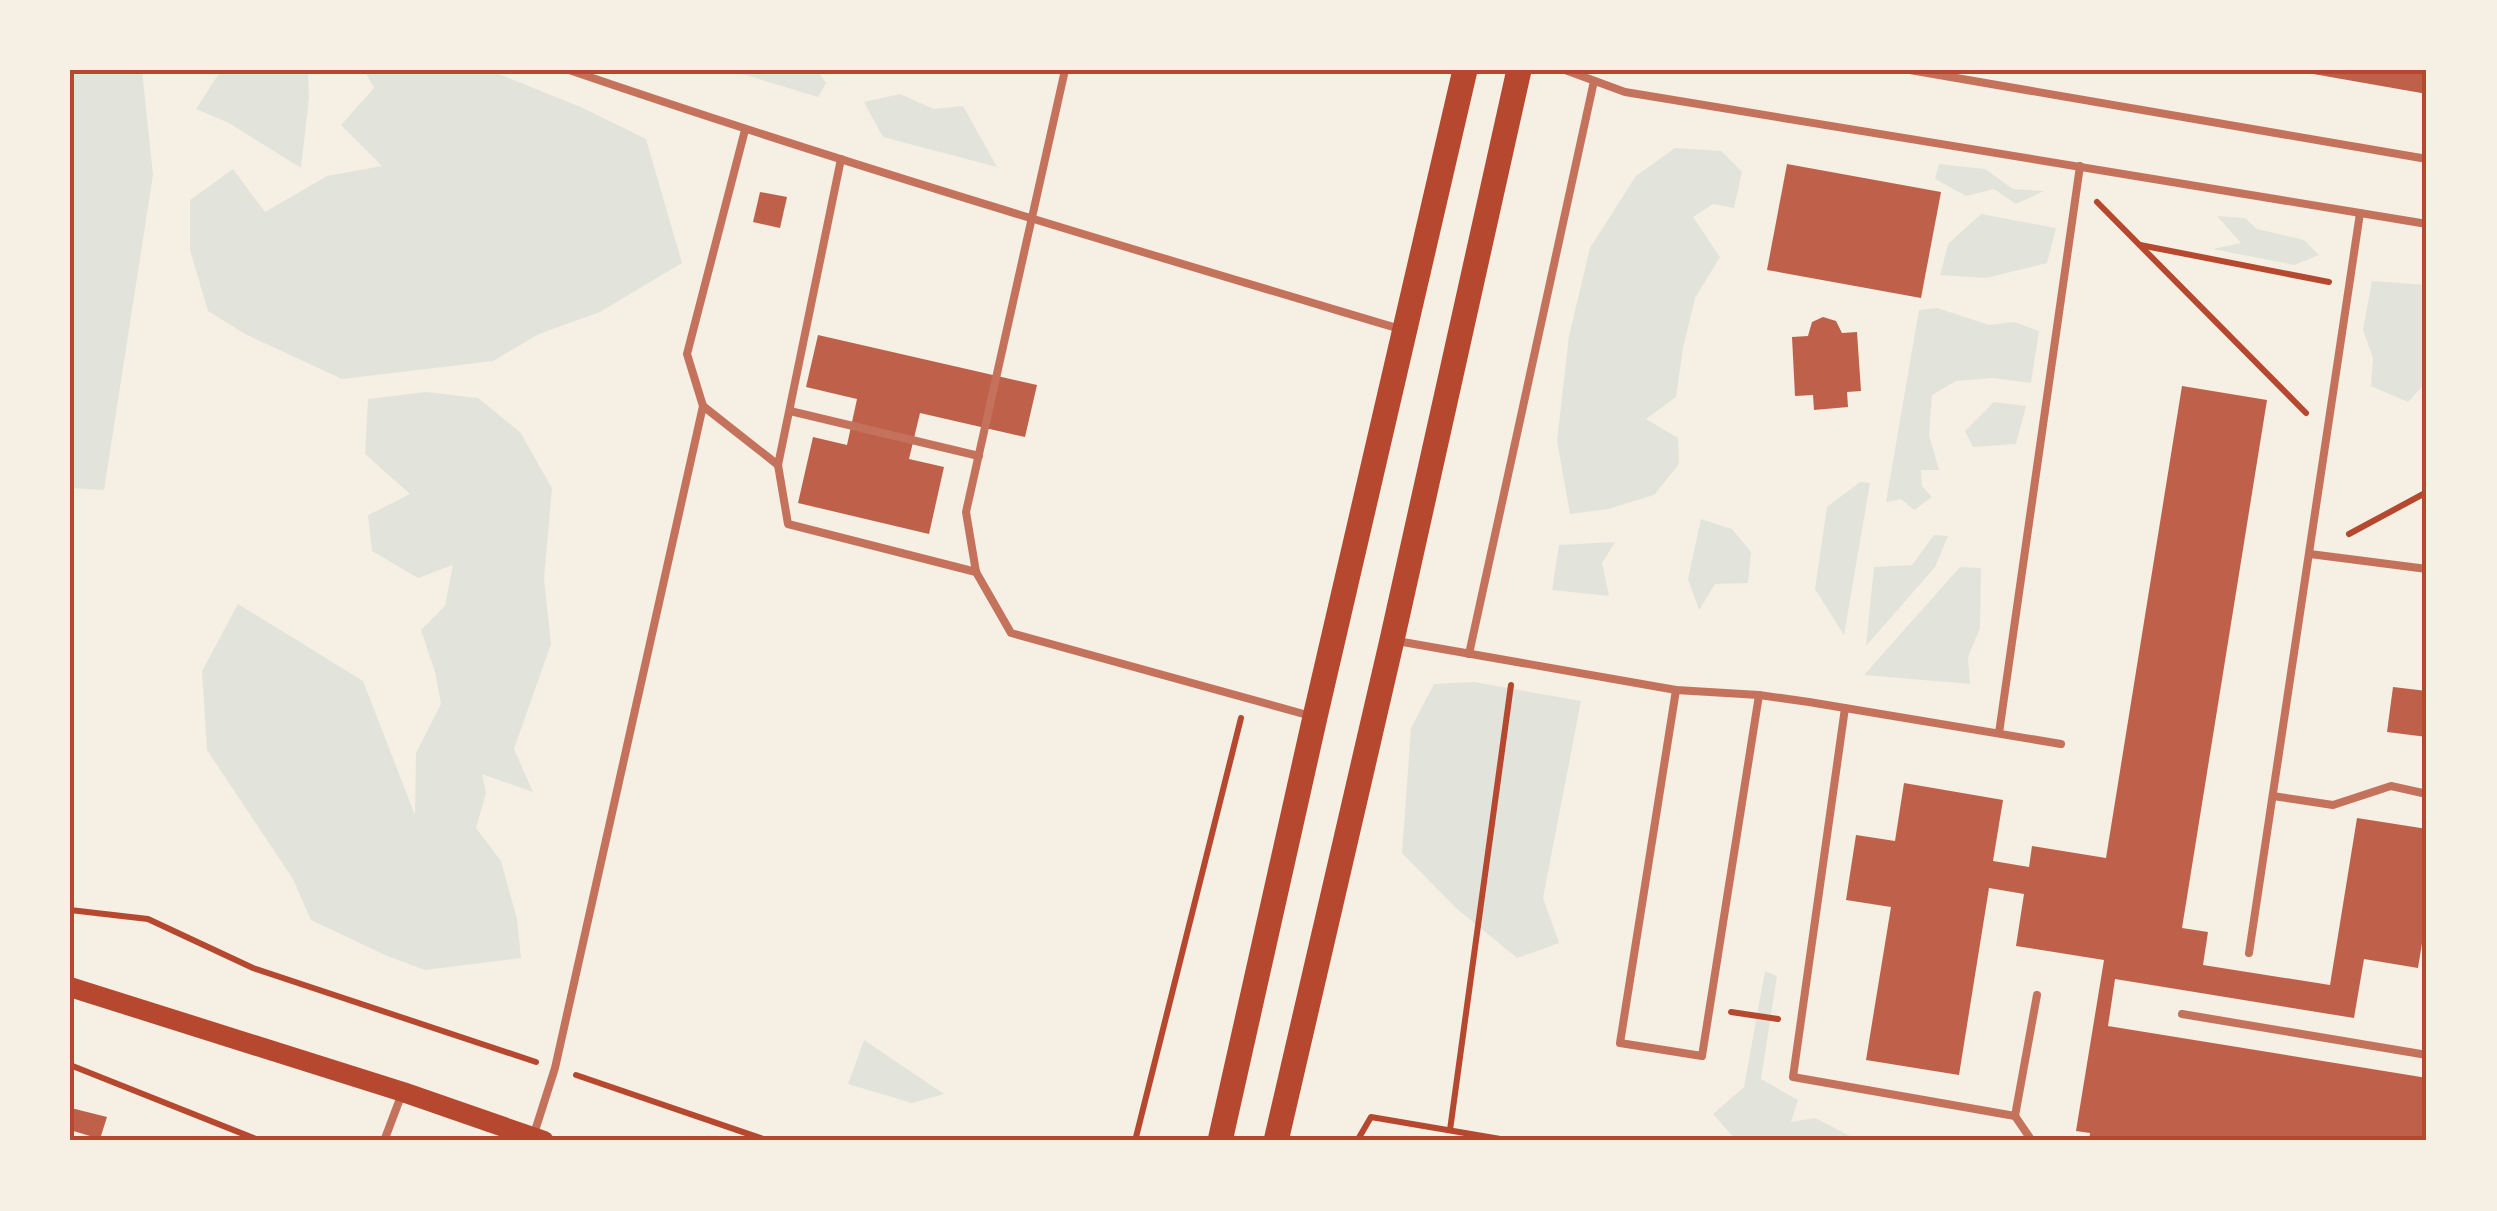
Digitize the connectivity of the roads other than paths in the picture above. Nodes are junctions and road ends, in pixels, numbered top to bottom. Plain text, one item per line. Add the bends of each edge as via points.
1 (569, 70) edge
2 (1065, 70) edge
3 (1466, 70) edge
4 (1518, 70) edge
5 (1565, 70) edge
6 (1910, 70) edge
7 (1594, 81) junction
8 (745, 130) junction
9 (2427, 159) edge
10 (841, 160) junction
11 (2080, 166) junction
12 (2360, 213) junction
13 (1032, 220) junction
14 (2427, 224) edge
15 (1405, 330) junction
16 (703, 406) junction
17 (790, 411) junction
18 (979, 456) junction
19 (778, 466) junction
20 (2310, 554) junction
21 (2427, 568) edge
22 (976, 572) junction
23 (1392, 640) junction
24 (1468, 654) junction
25 (1676, 690) junction
26 (1760, 695) junction
27 (1845, 708) junction
28 (1315, 716) junction
29 (1999, 733) junction
30 (2061, 744) dead end
31 (2427, 794) edge
32 (2273, 796) junction
33 (2248, 954) dead end
34 (70, 987) edge
35 (2037, 995) dead end
36 (2182, 1014) dead end
37 (2427, 1055) edge
38 (402, 1092) junction
39 (2015, 1116) junction
40 (538, 1139) edge
41 (384, 1141) edge
42 (1220, 1141) edge
43 (1276, 1141) edge
44 (2032, 1141) edge

1 - 8 lane
2 - 13 lane
3 - 15 main road
4 - 23 main road
5 - 7 lane
6 - 9 lane
7 - 11 lane via 1625,92
7 - 24 lane
8 - 10 lane
8 - 16 lane via 686,354
10 - 13 lane
10 - 17 lane
11 - 12 lane
11 - 29 lane
12 - 14 lane
12 - 20 lane
13 - 15 lane
13 - 18 lane
15 - 28 main road
16 - 19 lane
16 - 40 lane
17 - 18 lane
17 - 19 lane
18 - 22 lane via 966,512
19 - 22 lane via 788,524
20 - 21 lane
20 - 32 lane
22 - 28 lane via 1012,633
23 - 24 lane
23 - 43 main road
24 - 25 lane
25 - 26 lane
25 - 26 lane via 1620,1043 1702,1056
26 - 27 lane
27 - 29 lane
27 - 39 lane via 1793,1078
28 - 42 main road
29 - 30 lane
31 - 32 lane via 2391,786 2332,804
32 - 33 lane
34 - 38 main road
35 - 39 lane
36 - 37 lane
38 - 40 main road
38 - 41 lane
39 - 44 lane

